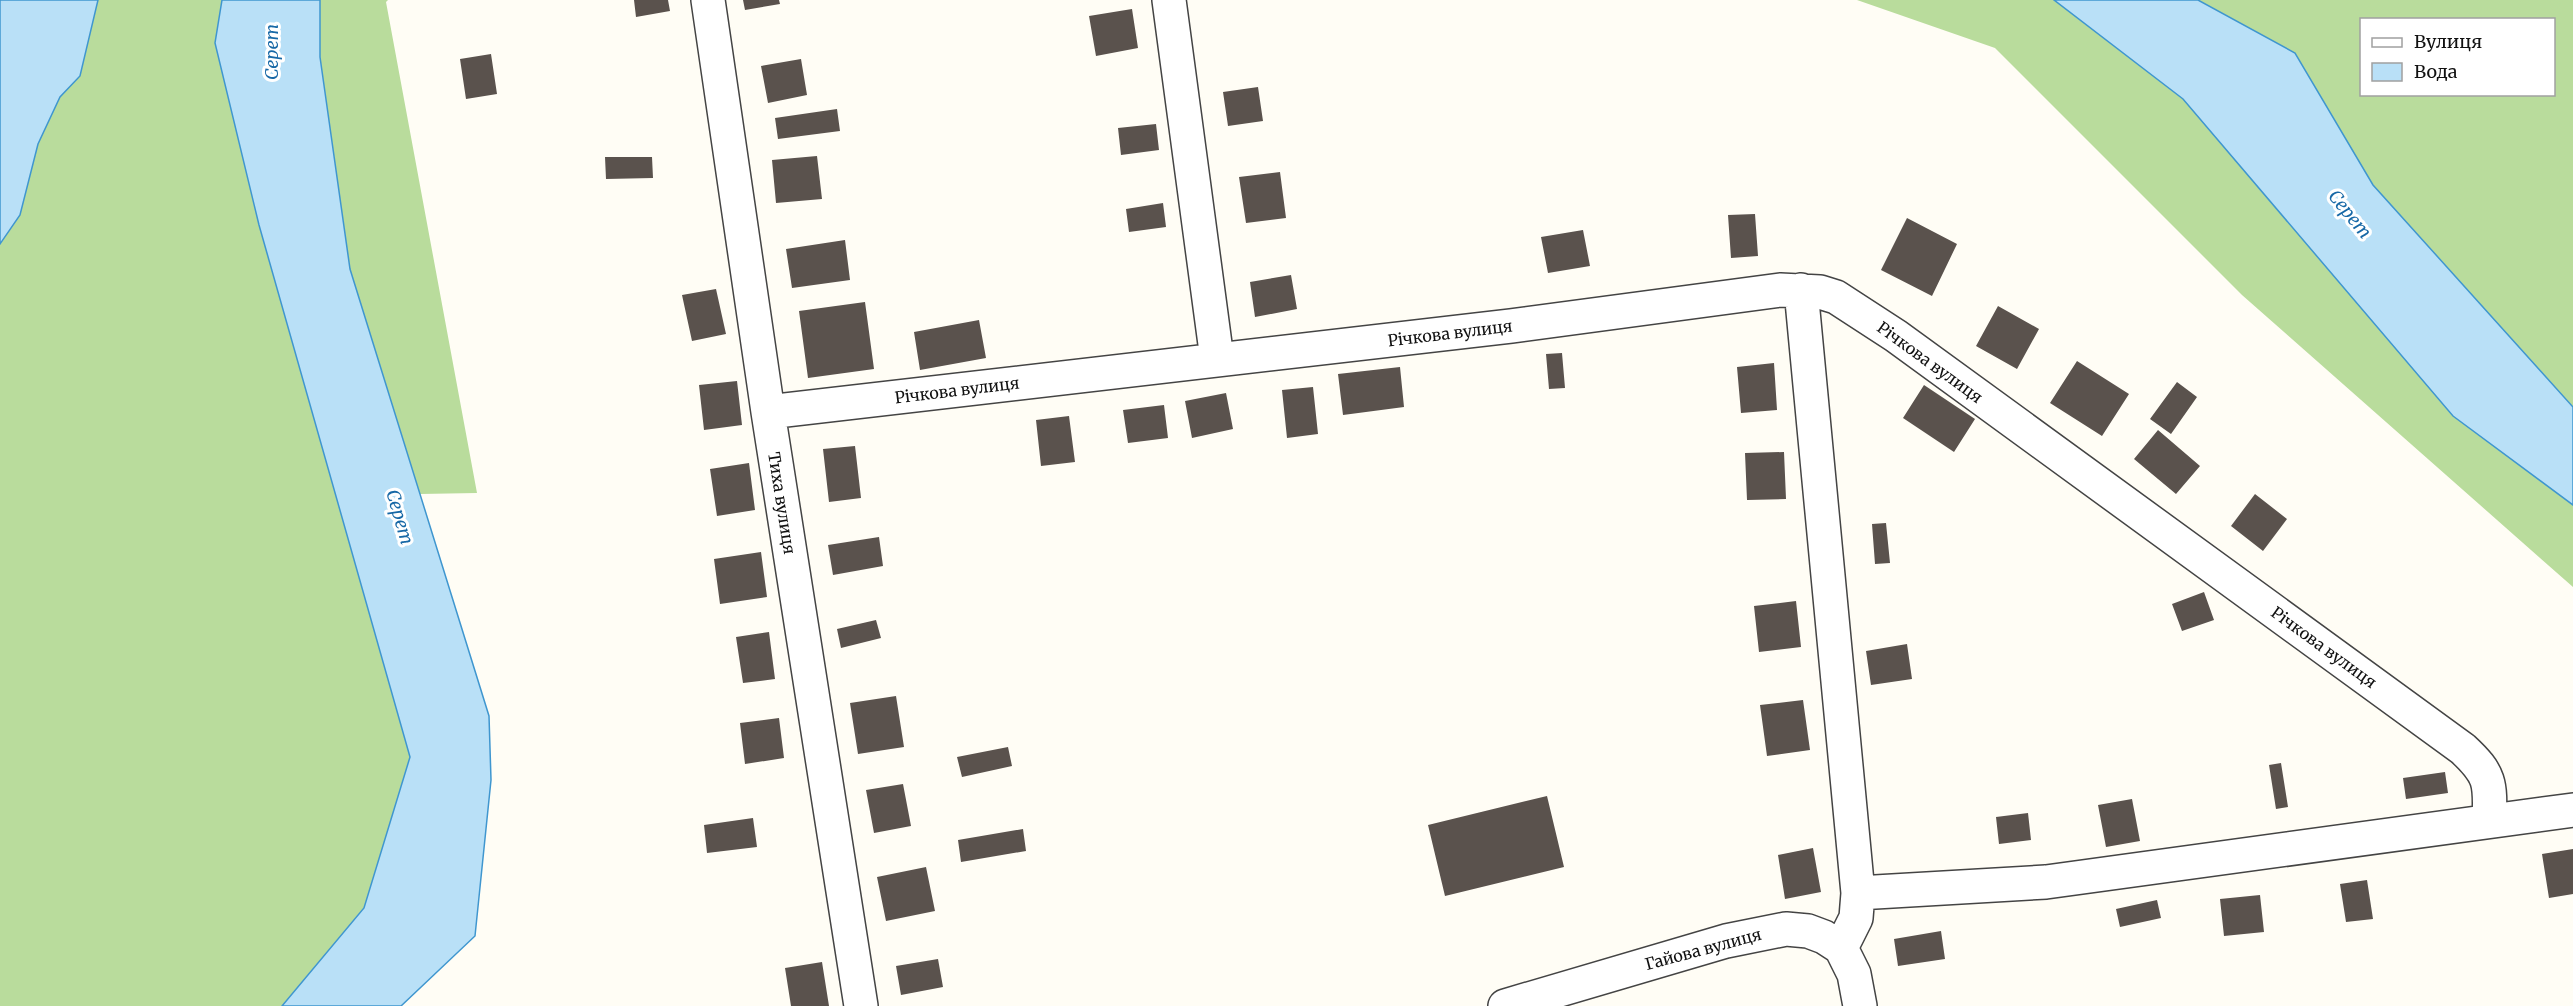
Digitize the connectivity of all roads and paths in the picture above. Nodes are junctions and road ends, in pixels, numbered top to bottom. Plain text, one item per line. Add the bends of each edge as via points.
1 (708, 0) edge
2 (1169, 0) edge
3 (1801, 290) junction
4 (1217, 359) junction
5 (768, 412) junction
6 (2573, 810) edge
7 (2489, 819) junction
8 (1858, 893) junction
9 (1841, 948) junction
10 (861, 1006) edge
11 (1505, 1006) edge
12 (1860, 1006) edge

1 - 5 street, Тиха вулиця
2 - 4 street
3 - 4 street, Річкова вулиця via 1756,292 1510,326
3 - 7 street, Річкова вулиця via 1836,297 1859,310 2463,749 2486,772 2490,784
3 - 8 street
4 - 5 street, Річкова вулиця
5 - 10 street, Тиха вулиця
6 - 7 street
7 - 8 street via 2046,882
8 - 9 street via 1856,918
9 - 11 street, Гайова вулиця via 1808,931 1761,933
9 - 12 street via 1854,974

